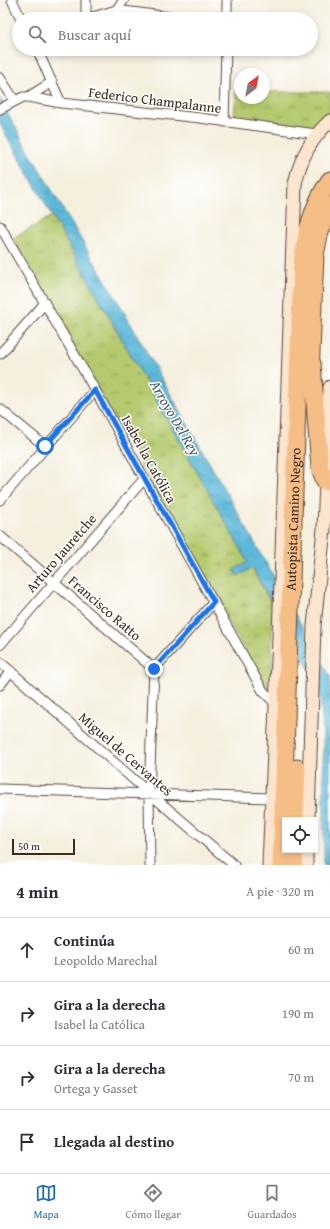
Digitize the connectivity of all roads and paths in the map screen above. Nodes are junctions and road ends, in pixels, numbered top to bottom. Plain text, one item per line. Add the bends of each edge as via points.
1 (12, 0) edge
2 (86, 0) edge
3 (124, 0) edge
4 (227, 0) edge
5 (116, 10) junction
6 (18, 12) edge
7 (86, 12) edge
8 (109, 12) edge
9 (132, 12) edge
10 (227, 12) edge
11 (42, 56) edge
12 (226, 56) edge
13 (0, 78) edge
14 (52, 82) junction
15 (28, 96) junction
16 (15, 101) junction
17 (61, 103) junction
18 (0, 109) edge
19 (330, 121) edge
20 (224, 122) junction
21 (316, 134) junction
22 (330, 180) edge
23 (330, 206) edge
24 (0, 226) edge
25 (45, 303) junction
26 (311, 345) junction
27 (0, 354) edge
28 (330, 387) edge
29 (95, 390) junction
30 (0, 409) edge
31 (45, 446) junction
32 (144, 479) junction
33 (328, 481) edge
34 (0, 500) edge
35 (0, 536) edge
36 (292, 570) junction
37 (54, 582) junction
38 (214, 602) junction
39 (0, 645) edge
40 (0, 662) edge
41 (294, 664) junction
42 (154, 669) junction
43 (11, 671) junction
44 (0, 685) edge
45 (276, 704) junction
46 (0, 789) edge
47 (149, 793) junction
48 (271, 798) junction
49 (295, 817) edge
50 (308, 817) edge
51 (294, 853) edge
52 (306, 853) edge
53 (150, 865) edge
54 (234, 865) edge
55 (269, 865) edge
56 (281, 865) edge
57 (294, 865) edge
58 (306, 865) edge

1 - 6 street
2 - 7 street
3 - 5 street
4 - 10 street
5 - 8 street
5 - 9 street
11 - 14 street
12 - 20 street
13 - 16 street
14 - 15 street
14 - 17 street
15 - 16 street
15 - 17 street, Federico Champalanne
16 - 18 street
17 - 20 street, Federico Champalanne
19 - 21 street
20 - 21 street, Federico Champalanne
21 - 36 street via 300,166 296,184
22 - 36 highway, Autopista Camino Negro via 312,213 302,264
23 - 26 highway, Autopista Camino Negro via 315,255
24 - 25 street, Isabel la Católica
25 - 27 street
25 - 29 street, Isabel la Católica
26 - 33 highway via 320,468
26 - 36 highway, Autopista Camino Negro
28 - 33 street
29 - 31 street
29 - 32 street, Isabel la Católica
30 - 31 street
31 - 34 street
32 - 37 street, Arturo Jauretche
32 - 38 street, Isabel la Católica
33 - 50 street via 314,626
35 - 37 street, Francisco Ratto
36 - 41 highway, Autopista Camino Negro
36 - 45 street via 280,637
37 - 39 street, Arturo Jauretche
37 - 42 street, Francisco Ratto
38 - 42 street
38 - 45 street, Isabel la Católica via 263,691
40 - 43 street, Miguel de Cervantes
41 - 49 highway, Autopista Camino Negro
41 - 56 highway, Autopista Camino Negro
42 - 47 street
43 - 44 street
43 - 47 street, Miguel de Cervantes
45 - 48 street
46 - 47 street
47 - 48 street
47 - 53 street
47 - 54 street, Miguel de Cervantes
48 - 55 street
51 - 57 highway
52 - 58 street

